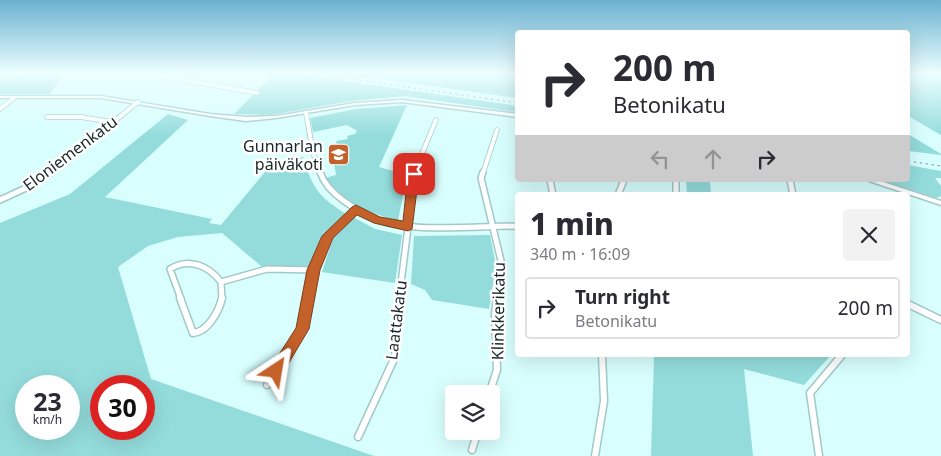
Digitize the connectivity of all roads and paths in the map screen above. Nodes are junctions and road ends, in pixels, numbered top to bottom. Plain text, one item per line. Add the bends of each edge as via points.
1 (0, 97) edge
2 (14, 98) junction
3 (138, 102) junction
4 (0, 109) edge
5 (306, 113) junction
6 (515, 116) edge
7 (47, 117) dead end
8 (436, 120) dead end
9 (111, 122) junction
10 (497, 130) dead end
11 (877, 182) edge
12 (909, 192) edge
13 (910, 192) edge
14 (0, 200) edge
15 (941, 202) edge
16 (356, 209) junction
17 (408, 226) junction
18 (515, 226) edge
19 (492, 228) junction
20 (314, 270) junction
21 (221, 282) junction
22 (910, 305) edge
23 (941, 320) edge
24 (602, 357) edge
25 (840, 357) edge
26 (267, 385) dead end
27 (492, 385) edge
28 (358, 438) dead end
29 (475, 440) edge
30 (472, 450) dead end
31 (595, 456) edge
32 (819, 456) edge

1 - 2 street
2 - 3 street via 102,97
2 - 4 street
3 - 5 street via 246,118
3 - 9 street, Eloniemenkatu
5 - 6 street via 355,104 402,101
5 - 16 street via 322,179 336,195
7 - 9 street via 81,116
8 - 17 street, Laattakatu via 414,174
9 - 14 street, Eloniemenkatu via 48,175 21,192
10 - 19 street, Klinkkerikatu via 481,178
11 - 12 street
13 - 15 street
16 - 17 street via 378,220
16 - 20 street via 328,236
17 - 19 street
17 - 28 street, Laattakatu via 395,357
18 - 19 street
19 - 27 street, Klinkkerikatu via 502,265 495,314 497,370
20 - 21 street via 268,269
20 - 26 street via 303,329
21 - 21 street via 222,301 204,331 193,333 170,269 179,263 195,265 210,269
22 - 23 street
24 - 31 street via 604,401
25 - 32 street via 810,393
29 - 30 street

